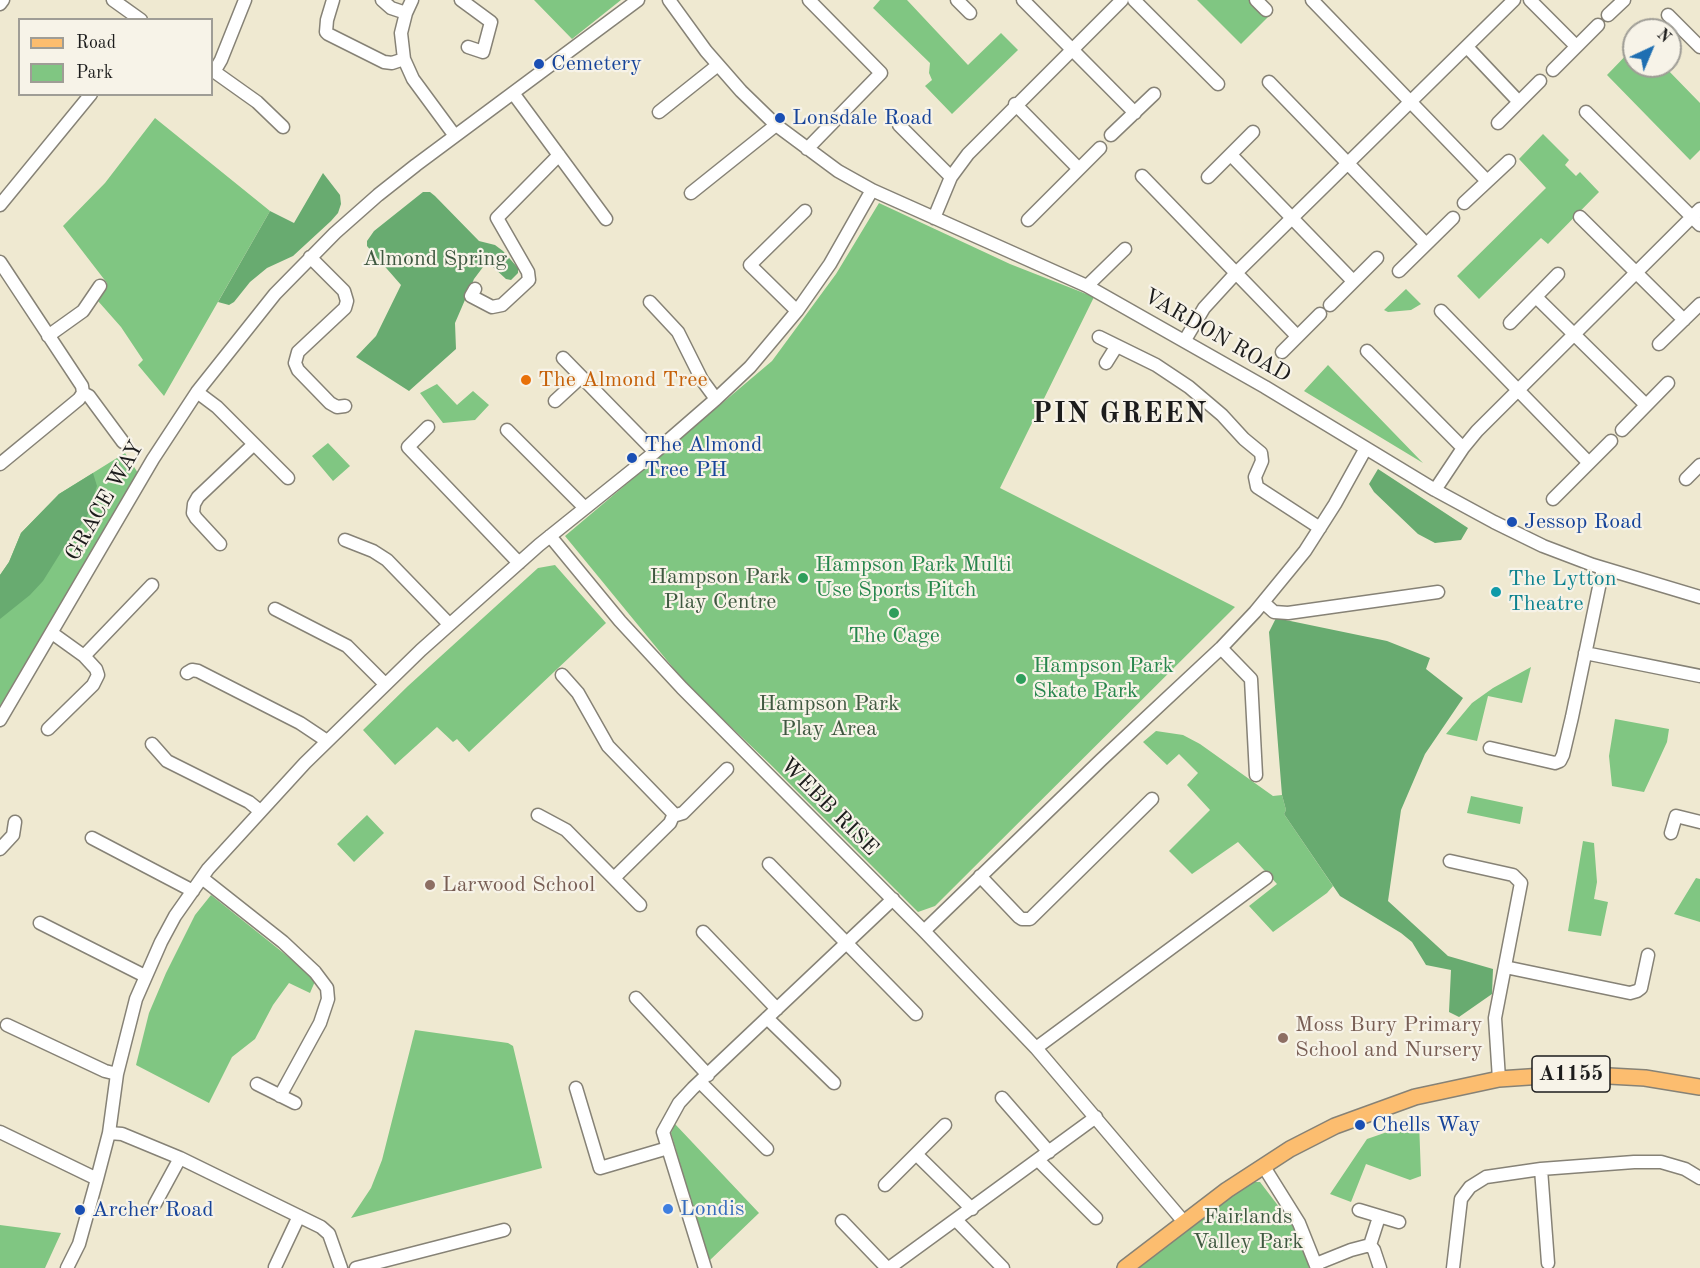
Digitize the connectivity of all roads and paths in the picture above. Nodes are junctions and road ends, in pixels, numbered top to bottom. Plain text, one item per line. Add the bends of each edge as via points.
1 (3, 0) edge
2 (113, 0) edge
3 (244, 0) edge
4 (333, 0) edge
5 (382, 0) edge
6 (412, 0) edge
7 (461, 0) edge
8 (638, 0) edge
9 (669, 0) edge
10 (809, 0) edge
11 (1023, 0) edge
12 (1122, 0) edge
13 (1134, 0) edge
14 (1256, 0) edge
15 (1312, 0) edge
16 (1514, 0) edge
17 (1530, 0) edge
18 (1624, 0) edge
19 (0, 4) edge
20 (1266, 10) dead end
21 (406, 13) junction
22 (1608, 15) dead end
23 (1668, 15) dead end
24 (138, 18) edge
25 (1598, 25) dead end
26 (1699, 45) edge
27 (1576, 46) junction
28 (468, 47) dead end
29 (1467, 47) junction
30 (1071, 50) junction
31 (404, 59) junction
32 (718, 65) junction
33 (213, 70) edge
34 (1552, 70) dead end
35 (213, 72) edge
36 (1540, 81) dead end
37 (1269, 82) dead end
38 (1218, 84) dead end
39 (513, 93) junction
40 (1154, 94) dead end
41 (89, 96) edge
42 (1410, 102) junction
43 (1519, 102) junction
44 (1016, 104) junction
45 (659, 112) dead end
46 (1135, 112) junction
47 (1586, 112) dead end
48 (1498, 123) dead end
49 (776, 125) junction
50 (899, 125) dead end
51 (284, 127) dead end
52 (1253, 132) dead end
53 (1111, 135) dead end
54 (455, 136) junction
55 (1100, 148) dead end
56 (807, 149) junction
57 (559, 155) junction
58 (1231, 155) junction
59 (1509, 160) dead end
60 (1348, 163) junction
61 (1079, 169) junction
62 (1142, 176) dead end
63 (951, 177) junction
64 (1208, 177) dead end
65 (1487, 181) junction
66 (872, 190) junction
67 (691, 193) dead end
68 (1464, 203) dead end
69 (0, 205) edge
70 (805, 211) dead end
71 (1580, 217) dead end
72 (1697, 217) edge
73 (934, 218) junction
74 (1292, 218) junction
75 (1453, 218) dead end
76 (606, 219) dead end
77 (1028, 220) dead end
78 (1425, 243) junction
79 (1125, 249) dead end
80 (310, 257) junction
81 (1377, 258) dead end
82 (0, 262) edge
83 (1399, 271) dead end
84 (1236, 273) junction
85 (1636, 273) junction
86 (1558, 274) dead end
87 (1353, 281) junction
88 (100, 286) dead end
89 (1087, 286) junction
90 (471, 296) dead end
91 (1536, 297) junction
92 (650, 302) dead end
93 (1700, 304) edge
94 (1330, 305) dead end
95 (797, 311) junction
96 (1441, 311) dead end
97 (1320, 314) dead end
98 (1684, 320) junction
99 (1510, 323) dead end
100 (1574, 334) junction
101 (48, 336) junction
102 (1297, 336) junction
103 (1099, 337) dead end
104 (1185, 340) junction
105 (1659, 344) dead end
106 (1116, 346) junction
107 (1367, 351) dead end
108 (1282, 352) dead end
109 (563, 358) dead end
110 (1106, 363) dead end
111 (581, 376) junction
112 (1668, 383) dead end
113 (1518, 389) junction
114 (197, 392) junction
115 (82, 393) junction
116 (716, 399) junction
117 (555, 401) dead end
118 (1646, 405) junction
119 (345, 406) dead end
120 (428, 427) dead end
121 (507, 430) dead end
122 (1622, 430) dead end
123 (1611, 441) dead end
124 (123, 442) dead end
125 (254, 444) junction
126 (1366, 448) junction
127 (1463, 448) junction
128 (655, 452) junction
129 (1589, 463) junction
130 (0, 464) edge
131 (1700, 465) edge
132 (288, 478) dead end
133 (1686, 479) dead end
134 (1435, 490) junction
135 (1553, 499) dead end
136 (585, 508) junction
137 (1320, 528) junction
138 (550, 536) junction
139 (345, 540) dead end
140 (220, 544) dead end
141 (519, 563) junction
142 (1603, 568) junction
143 (152, 585) dead end
144 (1438, 592) dead end
145 (1700, 597) edge
146 (1264, 603) junction
147 (275, 609) dead end
148 (449, 624) junction
149 (52, 633) junction
150 (1221, 648) junction
151 (1585, 653) junction
152 (84, 656) junction
153 (186, 673) dead end
154 (562, 675) dead end
155 (1700, 676) edge
156 (385, 684) junction
157 (0, 720) edge
158 (48, 729) dead end
159 (327, 741) junction
160 (152, 744) dead end
161 (1490, 748) dead end
162 (727, 769) dead end
163 (1256, 775) dead end
164 (1152, 799) dead end
165 (260, 811) junction
166 (538, 815) dead end
167 (673, 816) junction
168 (15, 822) dead end
169 (1700, 822) edge
170 (1671, 833) dead end
171 (92, 838) dead end
172 (0, 849) edge
173 (1450, 861) dead end
174 (769, 864) dead end
175 (980, 876) junction
176 (202, 878) junction
177 (614, 878) junction
178 (1266, 878) dead end
179 (193, 891) junction
180 (893, 899) junction
181 (640, 905) dead end
182 (40, 922) dead end
183 (924, 931) junction
184 (703, 932) dead end
185 (847, 943) junction
186 (1648, 955) dead end
187 (1504, 967) junction
188 (145, 976) junction
189 (636, 998) dead end
190 (772, 1014) junction
191 (916, 1014) dead end
192 (7, 1025) dead end
193 (1036, 1048) junction
194 (117, 1074) junction
195 (704, 1078) junction
196 (1499, 1079) junction
197 (834, 1083) dead end
198 (257, 1084) dead end
199 (1700, 1087) edge
200 (576, 1088) dead end
201 (280, 1096) junction
202 (1002, 1098) dead end
203 (295, 1103) dead end
204 (1096, 1117) junction
205 (945, 1125) dead end
206 (0, 1132) edge
207 (109, 1133) junction
208 (668, 1148) junction
209 (767, 1149) dead end
210 (1049, 1152) junction
211 (916, 1154) junction
212 (180, 1158) junction
213 (1038, 1160) junction
214 (1264, 1167) junction
215 (1541, 1169) junction
216 (1700, 1178) edge
217 (97, 1179) junction
218 (885, 1185) dead end
219 (155, 1204) dead end
220 (972, 1209) junction
221 (1359, 1210) dead end
222 (299, 1216) junction
223 (1379, 1216) junction
224 (1096, 1218) dead end
225 (956, 1220) junction
226 (842, 1221) dead end
227 (1184, 1222) junction
228 (1399, 1222) dead end
229 (504, 1230) dead end
230 (1370, 1245) junction
231 (1548, 1263) dead end
232 (1316, 1266) edge
233 (275, 1267) edge
234 (68, 1268) edge
235 (341, 1268) edge
236 (356, 1268) edge
237 (705, 1268) edge
238 (888, 1268) edge
239 (1003, 1268) edge
240 (1125, 1268) edge
241 (1380, 1268) edge
242 (1453, 1268) edge

1 - 19 street
2 - 24 street
3 - 33 street via 221,60
4 - 31 street via 327,20 328,34 384,62
5 - 21 street
6 - 21 street
7 - 28 street via 491,22 483,52
8 - 39 street, GRACE WAY
9 - 32 street, VARDON ROAD
10 - 56 street via 881,74
11 - 30 street
12 - 30 street
13 - 38 street via 1202,61
14 - 20 street
15 - 42 street via 1337,17
16 - 29 street
17 - 27 street
18 - 22 street
21 - 31 street via 401,33
23 - 26 street
25 - 27 street
27 - 34 street
29 - 42 street
29 - 43 street
30 - 44 street
30 - 46 street
31 - 54 street via 413,79
32 - 45 street
32 - 49 street, VARDON ROAD
35 - 51 street via 257,102
36 - 43 street
37 - 60 street via 1291,96
39 - 54 street, GRACE WAY
39 - 57 street
40 - 46 street
41 - 69 street
42 - 60 street
42 - 65 street
43 - 48 street
44 - 61 street
44 - 63 street
46 - 53 street
47 - 72 street via 1611,128
49 - 56 street, VARDON ROAD
49 - 67 street
50 - 63 street
52 - 58 street
54 - 80 street, GRACE WAY via 378,195
55 - 61 street
56 - 66 street, VARDON ROAD
57 - 76 street
57 - 90 street via 497,218 529,280 502,305 492,308
58 - 64 street
58 - 74 street
59 - 65 street
60 - 74 street
60 - 78 street
61 - 77 street
62 - 84 street
63 - 73 street
65 - 68 street
66 - 73 street, VARDON ROAD
66 - 95 street via 830,264
70 - 95 street via 750,265
71 - 85 street
72 - 85 street
73 - 89 street, VARDON ROAD
74 - 84 street
74 - 87 street
75 - 78 street
78 - 83 street
79 - 89 street
80 - 114 street, GRACE WAY via 252,320
80 - 119 street via 344,291 347,301 345,308 298,352 294,363 330,403
81 - 87 street
82 - 101 street
84 - 102 street
84 - 104 street via 1204,308
85 - 98 street
85 - 100 street
86 - 91 street
87 - 94 street
88 - 101 street via 83,311
89 - 104 street, VARDON ROAD
91 - 99 street
91 - 100 street
92 - 116 street via 678,332
93 - 98 street
95 - 116 street via 762,354
96 - 113 street
97 - 102 street
98 - 105 street
100 - 113 street
100 - 118 street
101 - 115 street via 82,386
102 - 108 street
103 - 106 street
104 - 126 street, VARDON ROAD
106 - 110 street
106 - 137 street via 1189,387 1222,415 1261,453 1255,477 1257,487
107 - 127 street via 1387,379
109 - 111 street
111 - 117 street
111 - 128 street
112 - 118 street
113 - 127 street
113 - 129 street
114 - 125 street
114 - 149 street, GRACE WAY via 153,459
115 - 124 street via 89,396
115 - 130 street
116 - 128 street
118 - 122 street
120 - 141 street via 408,447
121 - 136 street
123 - 129 street
125 - 132 street
125 - 140 street via 194,504 196,518
126 - 134 street, VARDON ROAD
126 - 137 street
127 - 134 street
128 - 136 street
129 - 135 street
131 - 133 street
134 - 142 street, VARDON ROAD via 1543,546
136 - 138 street
137 - 146 street
138 - 141 street
138 - 180 street, WEBB RISE via 675,680
139 - 148 street via 387,560
141 - 148 street
142 - 145 street, VARDON ROAD
142 - 151 street
143 - 152 street
144 - 146 street via 1288,614 1274,612
146 - 150 street
147 - 156 street via 347,646
148 - 156 street
149 - 152 street
149 - 157 street, GRACE WAY
150 - 163 street via 1251,679
150 - 175 street
151 - 155 street
151 - 161 street via 1560,761
152 - 158 street via 96,669 95,682
153 - 159 street via 198,671
154 - 167 street via 578,693 608,746 670,808
156 - 159 street
159 - 165 street
160 - 165 street via 167,761
162 - 167 street via 687,809
164 - 175 street via 1030,919 1018,917
165 - 176 street
166 - 177 street via 562,827
167 - 177 street
168 - 172 street via 13,836
169 - 170 street via 1676,816
171 - 179 street
173 - 187 street via 1520,880
174 - 185 street
175 - 183 street
176 - 179 street
176 - 201 street via 283,942 327,988 328,999 320,1023
177 - 181 street
178 - 193 street
179 - 188 street
180 - 183 street, WEBB RISE
180 - 185 street
182 - 188 street
183 - 193 street, WEBB RISE
184 - 190 street
185 - 190 street
185 - 191 street
186 - 187 street via 1641,988 1630,993
187 - 196 street via 1495,1018
188 - 194 street
189 - 195 street
190 - 195 street
190 - 197 street
192 - 194 street
193 - 204 street, WEBB RISE
194 - 207 street
195 - 208 street via 679,1103 663,1132
195 - 209 street
196 - 199 main road, A1155 via 1603,1074
196 - 214 main road, A1155 via 1442,1090 1335,1126
198 - 201 street
200 - 208 street via 600,1168
201 - 203 street
202 - 210 street
204 - 210 street
204 - 227 street, WEBB RISE
205 - 211 street
206 - 217 street
207 - 212 street via 122,1134
207 - 217 street
208 - 237 street
210 - 213 street
211 - 218 street
211 - 220 street
212 - 219 street
212 - 222 street
213 - 220 street
213 - 224 street
214 - 227 main road, A1155
214 - 232 street via 1299,1223
215 - 216 street via 1661,1162
215 - 231 street
215 - 242 street via 1486,1177 1470,1186 1460,1204
217 - 234 street via 79,1244
220 - 225 street
221 - 223 street
222 - 233 street
222 - 235 street via 328,1234
223 - 228 street
223 - 230 street
225 - 238 street
225 - 239 street
226 - 238 street
227 - 240 main road, A1155
229 - 236 street
230 - 232 street
230 - 241 street

